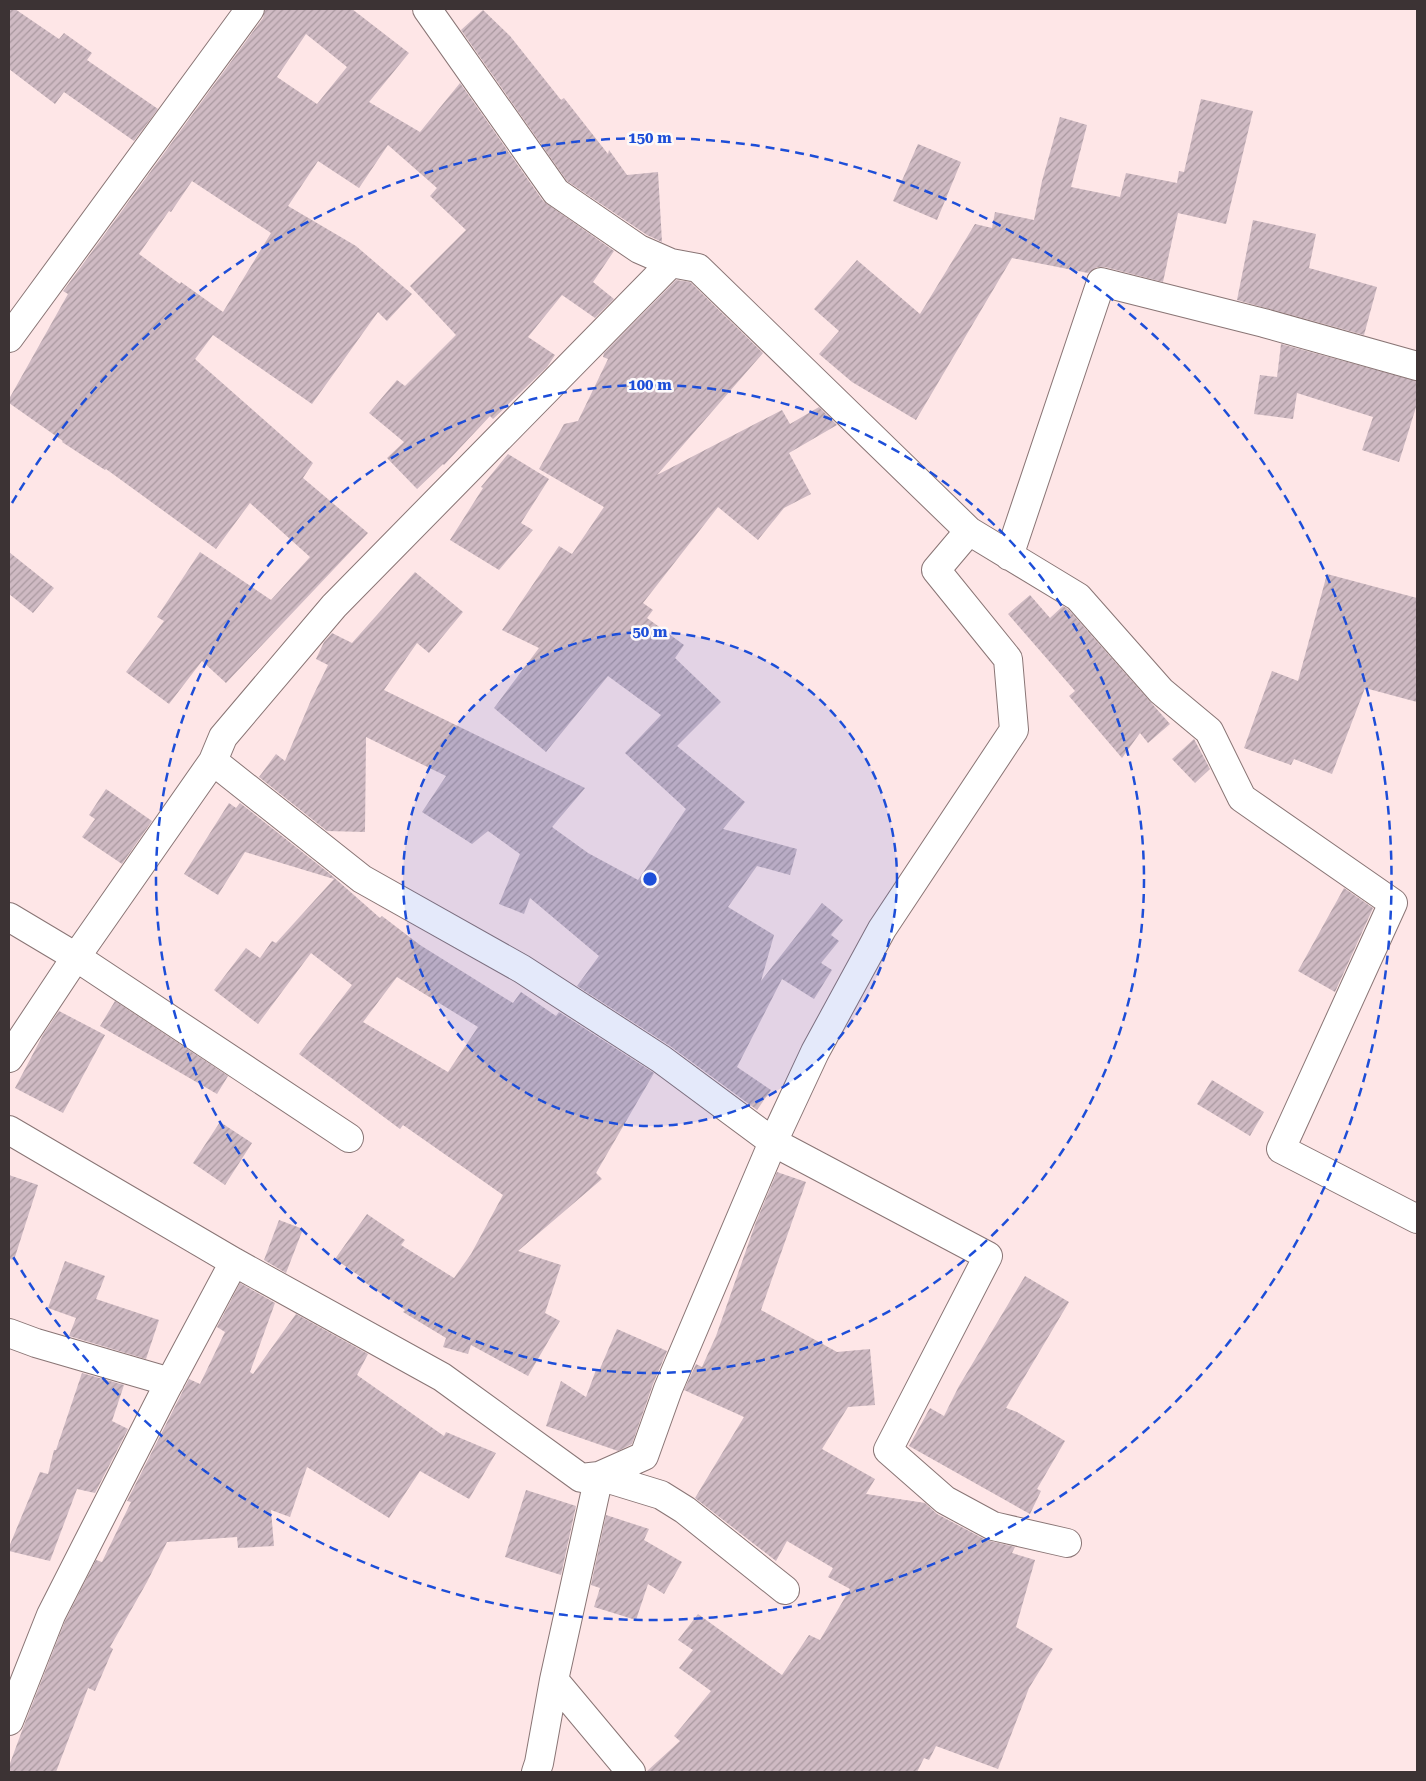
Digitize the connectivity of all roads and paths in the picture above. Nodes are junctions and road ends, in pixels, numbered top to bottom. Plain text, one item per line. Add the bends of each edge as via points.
1 (250, 9) edge
2 (427, 9) edge
3 (671, 263) junction
4 (9, 338) edge
5 (1417, 366) edge
6 (969, 531) junction
7 (1009, 556) junction
8 (213, 761) junction
9 (9, 917) edge
10 (76, 957) junction
11 (9, 1058) edge
12 (9, 1130) edge
13 (349, 1138) dead end
14 (773, 1142) junction
15 (1417, 1219) edge
16 (234, 1262) junction
17 (9, 1333) edge
18 (170, 1382) junction
19 (599, 1476) junction
20 (1067, 1543) dead end
21 (785, 1590) dead end
22 (554, 1680) junction
23 (9, 1721) edge
24 (536, 1772) edge
25 (631, 1772) edge

1 - 4 street
2 - 3 street via 556,192 639,249
3 - 6 street via 698,268
3 - 8 street via 334,606 223,737
5 - 7 street via 1101,282
6 - 7 street
6 - 14 street via 936,570 1008,659 1014,730 882,929 814,1052
7 - 15 street via 1078,596 1161,690 1209,731 1242,798 1392,903 1281,1149
8 - 10 street
8 - 14 street via 362,879 530,974 661,1059
9 - 10 street
10 - 11 street
10 - 13 street
12 - 16 street
14 - 19 street via 668,1389 644,1456
14 - 20 street via 988,1256 888,1450 945,1500 993,1526
16 - 18 street
16 - 19 street via 442,1376 581,1478
17 - 18 street
18 - 23 street via 50,1615
19 - 21 street via 661,1495 685,1510
19 - 22 street
22 - 24 street
22 - 25 street

